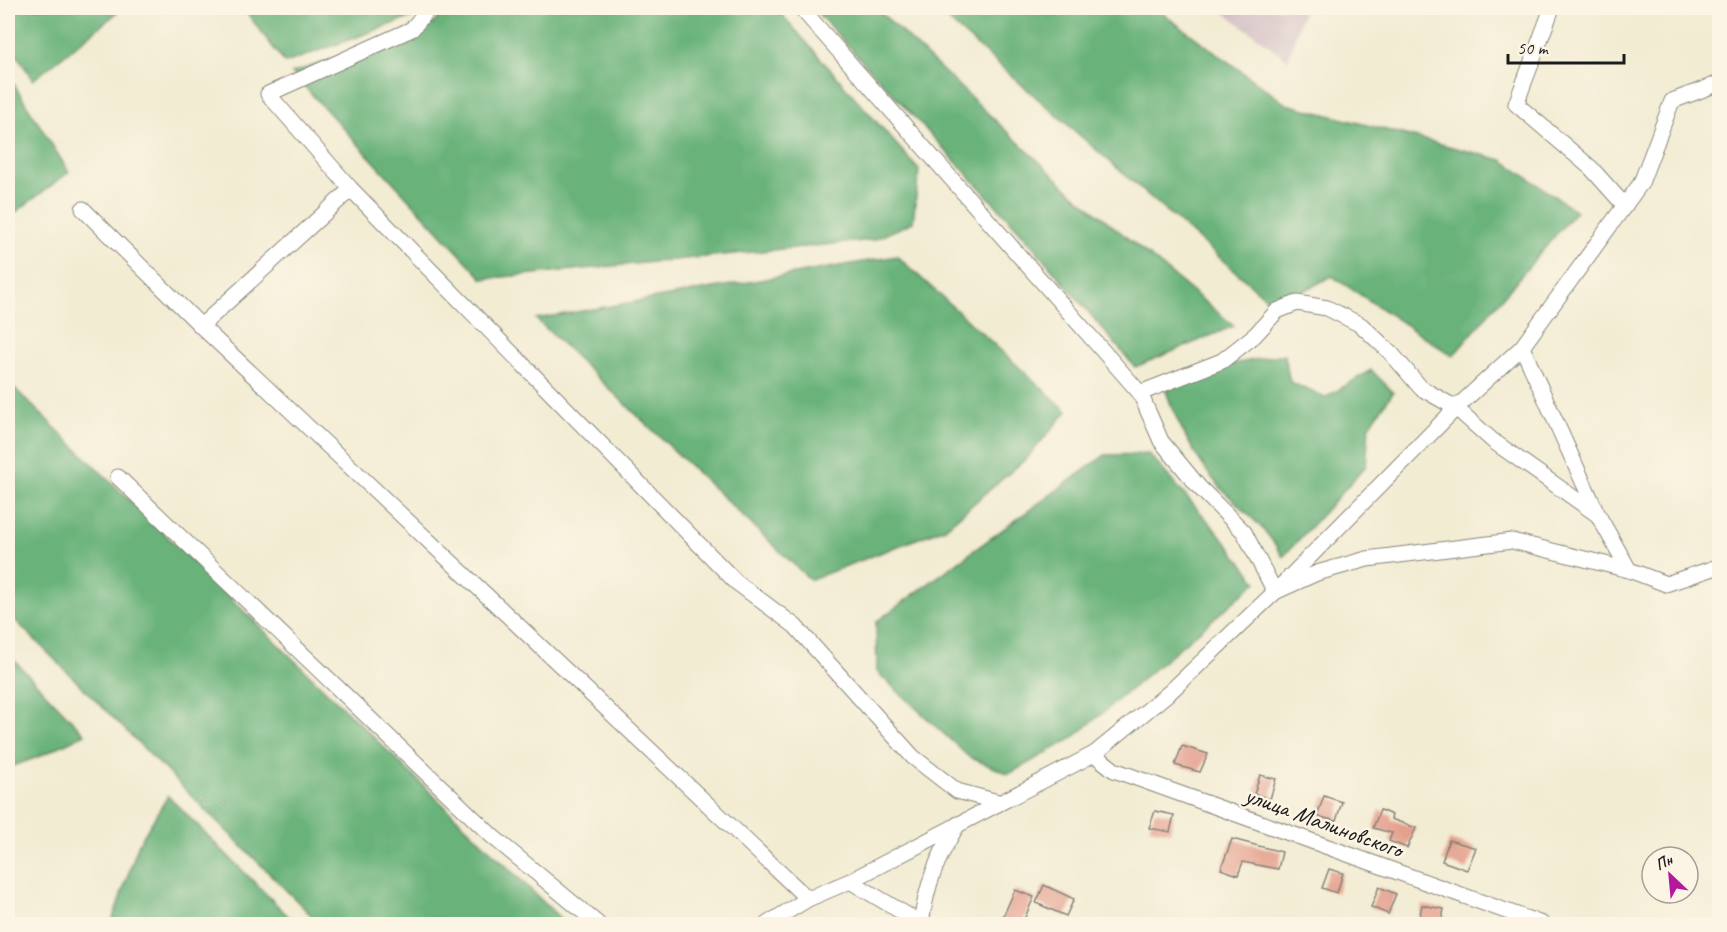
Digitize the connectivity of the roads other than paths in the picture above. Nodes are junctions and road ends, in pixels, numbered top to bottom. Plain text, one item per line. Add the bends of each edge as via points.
1 (429, 8) edge
2 (801, 8) edge
3 (1552, 8) edge
4 (1719, 83) edge
5 (351, 189) junction
6 (1625, 206) junction
7 (83, 209) dead end
8 (201, 326) junction
9 (1522, 347) junction
10 (1140, 393) junction
11 (1456, 408) junction
12 (118, 477) dead end
13 (1598, 515) junction
14 (1719, 566) edge
15 (1629, 570) junction
16 (1275, 592) junction
17 (1094, 754) junction
18 (998, 802) junction
19 (959, 823) junction
20 (850, 881) junction
21 (808, 899) junction
22 (598, 924) edge
23 (767, 924) edge
24 (921, 924) edge
25 (1542, 924) edge

1 - 5 street via 412,29 268,93
2 - 10 street
3 - 6 street via 1516,104 1591,168
4 - 6 street via 1672,101 1641,183
5 - 8 street
5 - 18 street via 736,582 795,626 913,757 957,791
6 - 9 street
7 - 8 street
8 - 21 street
9 - 11 street
9 - 13 street
10 - 11 street via 1222,361 1277,311 1297,303 1327,308 1361,325 1421,388
10 - 16 street via 1161,441 1244,532
11 - 13 street via 1493,441
11 - 16 street
12 - 22 street via 492,836
13 - 15 street
14 - 15 street via 1666,584
15 - 16 street via 1512,541 1367,559 1317,573
16 - 17 street via 1171,691
17 - 18 street
17 - 25 street, улица Малиновского via 1114,770
18 - 19 street
19 - 20 street
19 - 24 street via 942,850 927,887
20 - 21 street
20 - 24 street
21 - 23 street

